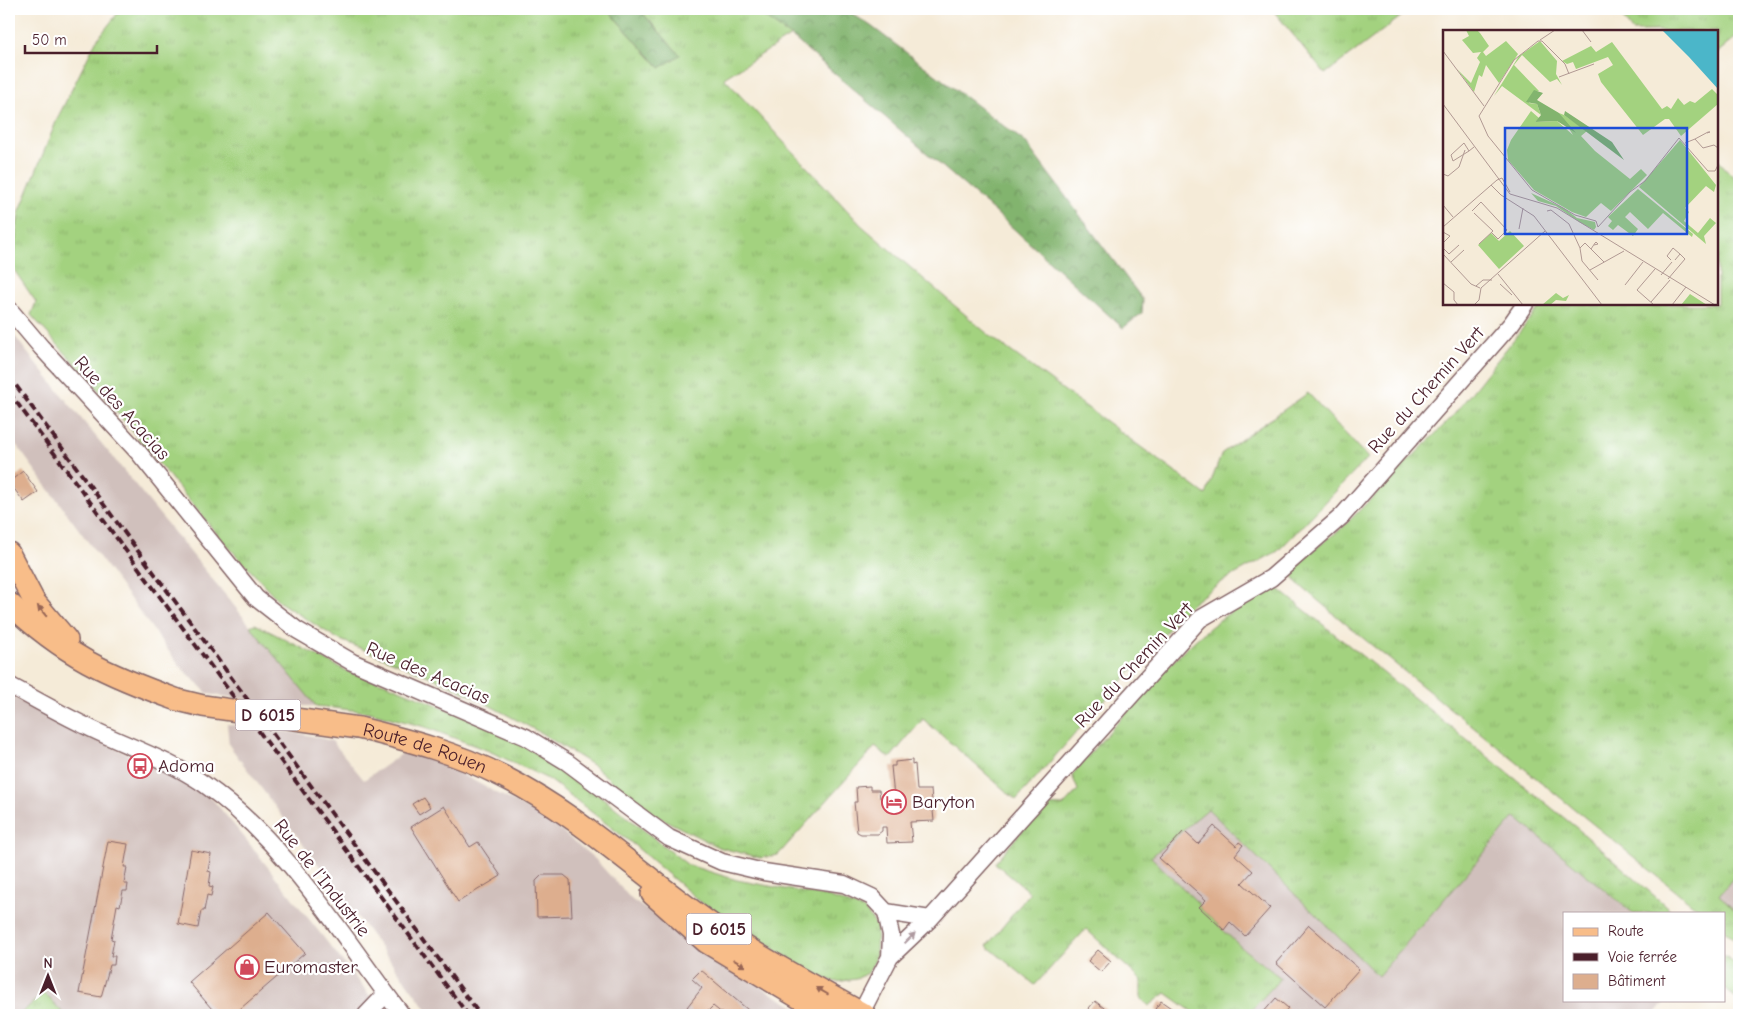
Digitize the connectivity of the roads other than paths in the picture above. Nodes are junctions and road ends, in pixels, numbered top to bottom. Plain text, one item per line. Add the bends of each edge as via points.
1 (1523, 305) edge
2 (9, 309) edge
3 (9, 553) edge
4 (9, 603) edge
5 (85, 662) junction
6 (9, 685) edge
7 (584, 828) junction
8 (886, 912) junction
9 (930, 919) junction
10 (890, 957) junction
11 (386, 994) junction
12 (366, 1015) edge
13 (402, 1015) edge
14 (828, 1015) edge
15 (862, 1015) edge

1 - 9 street, Rue du Chemin Vert via 1511,324 1342,516 1271,578 1200,619
2 - 8 street, Rue des Acacias via 138,453 256,598 297,630 352,662 526,738 567,762 669,838 722,862 844,884 872,897
5 -> 3 main road via 34,601
4 - 5 main road, Route de Rouen / D 6015 via 49,638
5 - 7 main road, Route de Rouen / D 6015, bridge via 178,700 359,728 462,758 502,776
6 - 11 street, Rue de l'Industrie via 92,729 156,757 203,783 240,812 279,850
7 -> 14 main road, Route de Rouen / D 6015 via 683,924 706,942
15 -> 7 main road, Route de Rouen / D 6015 via 721,930
8 - 9 street
8 - 10 street via 891,935
10 -> 9 street, Rue du Chemin Vert
10 - 15 street, Rue du Chemin Vert
11 - 12 street
11 - 13 street, Rue de l'Industrie

